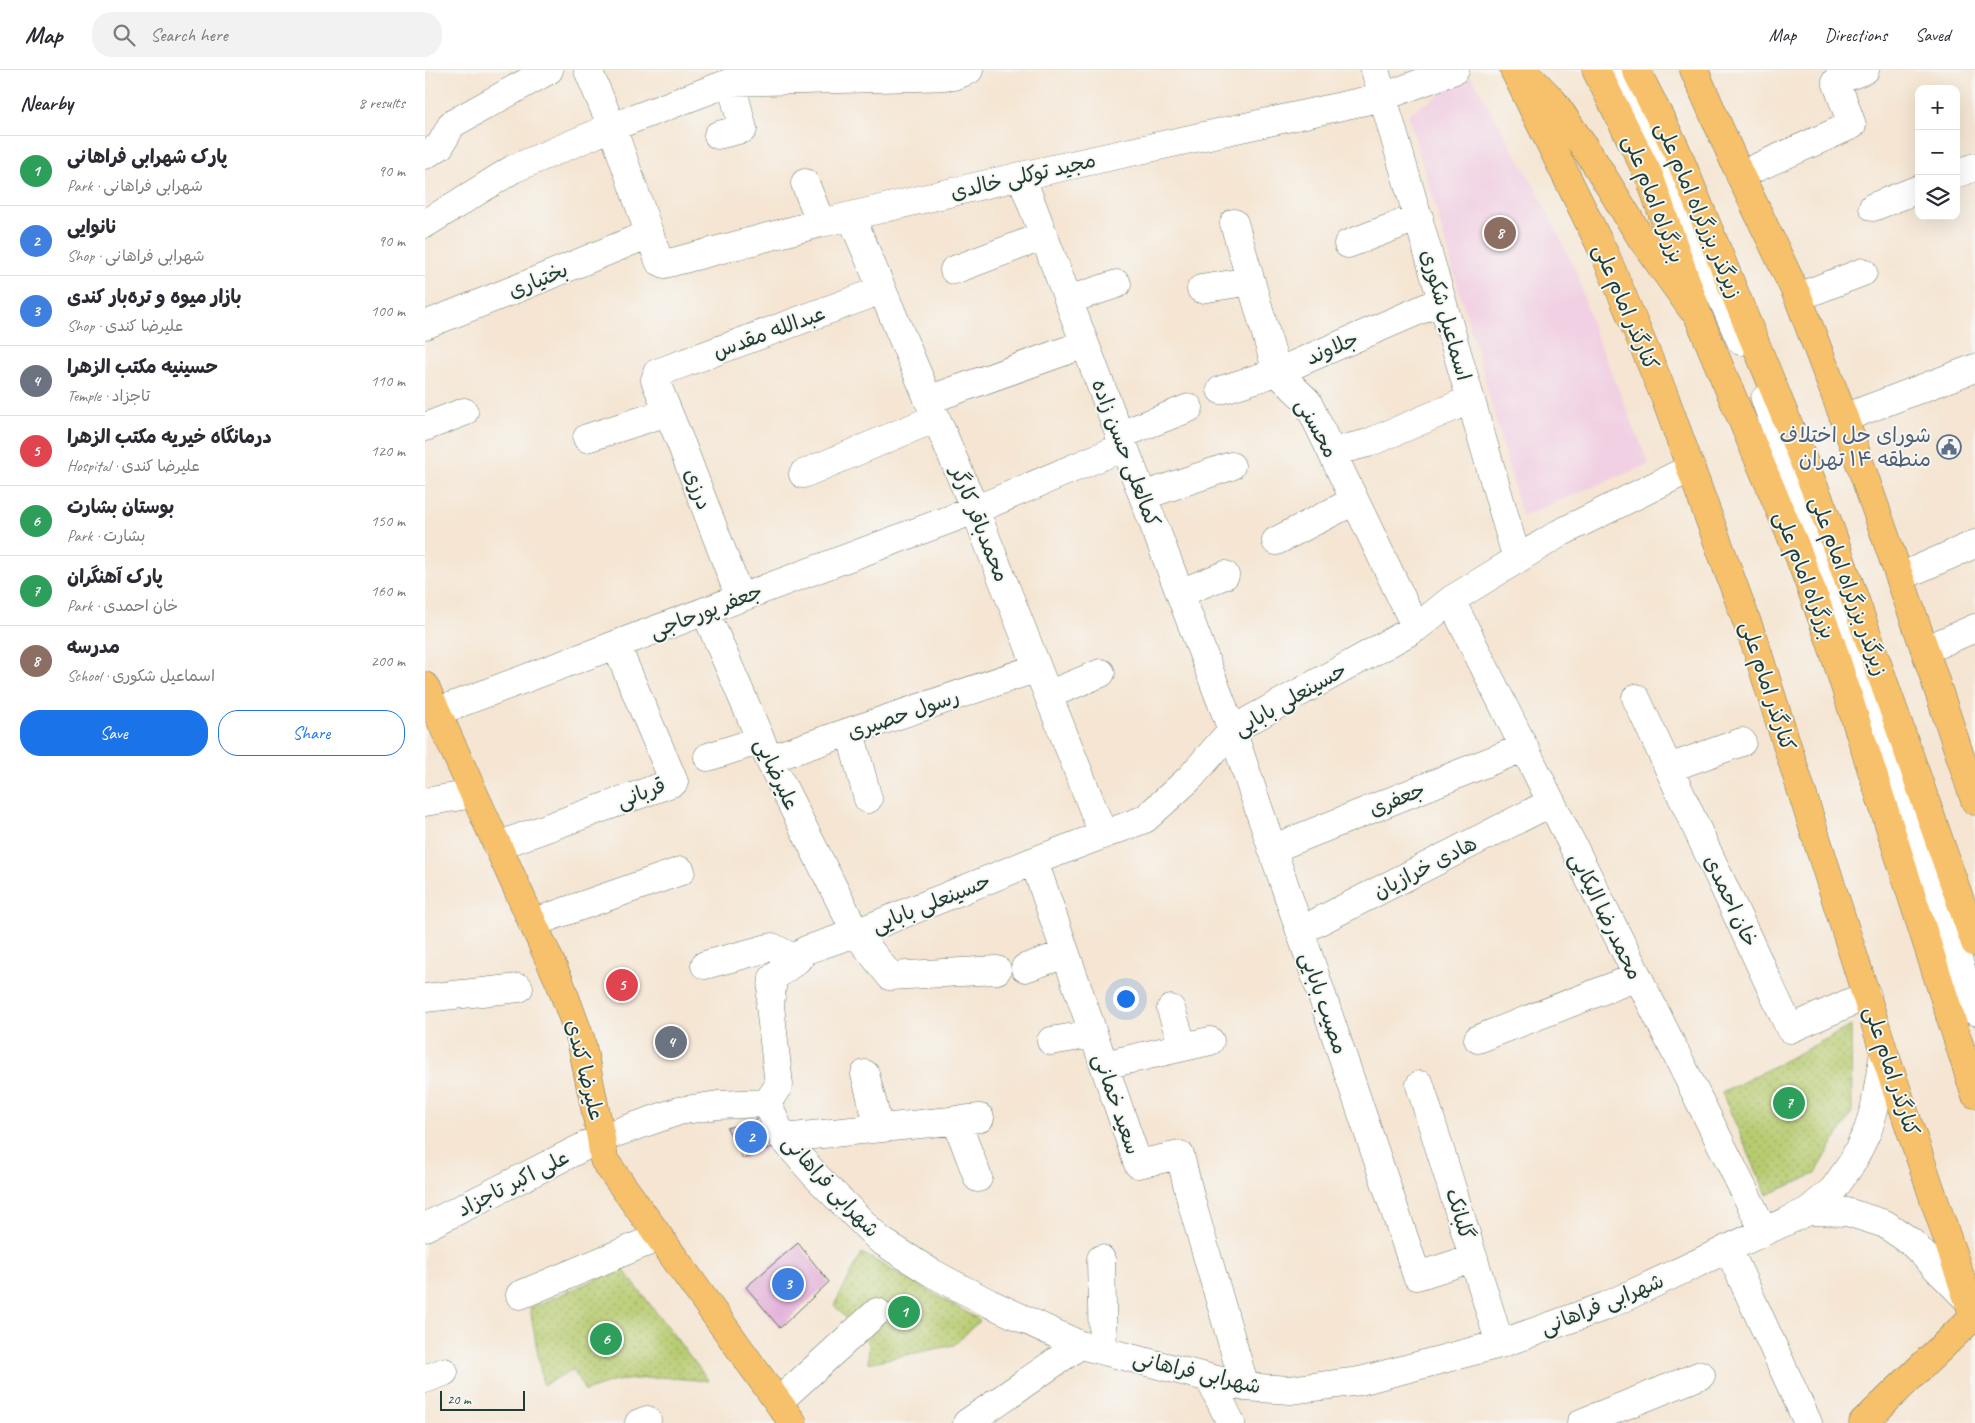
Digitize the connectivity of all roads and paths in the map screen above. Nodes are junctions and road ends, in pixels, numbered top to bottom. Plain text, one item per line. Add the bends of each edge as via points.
1 (549, 70) edge
2 (588, 70) edge
3 (1375, 70) edge
4 (1455, 70) edge
5 (1514, 70) edge
6 (1523, 70) edge
7 (1597, 70) edge
8 (1616, 70) edge
9 (1636, 70) edge
10 (1694, 70) edge
11 (1865, 70) edge
12 (959, 72) edge
13 (731, 82) junction
14 (1383, 97) junction
15 (612, 127) junction
16 (718, 135) dead end
17 (425, 155) edge
18 (1975, 166) edge
19 (1960, 172) edge
20 (1740, 175) junction
21 (1021, 176) junction
22 (805, 183) dead end
23 (1915, 190) edge
24 (1873, 206) dead end
25 (851, 216) junction
26 (1419, 217) junction
27 (821, 223) junction
28 (1234, 223) dead end
29 (425, 224) edge
30 (649, 234) junction
31 (1044, 236) junction
32 (1348, 244) dead end
33 (954, 270) dead end
34 (1863, 272) dead end
35 (1251, 280) junction
36 (1117, 284) dead end
37 (1201, 289) dead end
38 (882, 290) junction
39 (1798, 298) junction
40 (1068, 300) junction
41 (1441, 301) junction
42 (1699, 318) junction
43 (425, 325) edge
44 (1085, 344) junction
45 (1975, 368) edge
46 (1277, 372) junction
47 (656, 377) joint
48 (1221, 390) dead end
49 (1470, 400) junction
50 (1189, 408) dead end
51 (932, 409) junction
52 (464, 412) dead end
53 (668, 412) junction
54 (1844, 418) junction
55 (425, 427) edge
56 (587, 438) dead end
57 (1114, 444) junction
58 (1331, 452) junction
59 (1231, 466) dead end
60 (1691, 468) junction
61 (803, 474) dead end
62 (1143, 496) junction
63 (1354, 501) junction
64 (975, 510) junction
65 (1276, 542) dead end
66 (1975, 544) edge
67 (1517, 559) junction
68 (1225, 575) dead end
69 (1900, 577) junction
70 (1180, 593) junction
71 (740, 598) junction
72 (1451, 600) junction
73 (705, 612) junction
74 (1416, 628) junction
75 (1975, 628) edge
76 (616, 645) junction
77 (1925, 650) junction
78 (1037, 668) junction
79 (1101, 673) dead end
80 (425, 686) edge
81 (1048, 695) junction
82 (1636, 698) dead end
83 (436, 712) junction
84 (1231, 730) junction
85 (850, 732) junction
86 (1742, 742) dead end
87 (1523, 748) junction
88 (765, 749) junction
89 (708, 757) dead end
90 (1669, 768) junction
91 (473, 794) junction
92 (868, 799) dead end
93 (1975, 801) edge
94 (425, 802) edge
95 (1550, 803) junction
96 (1103, 834) junction
97 (497, 846) junction
98 (1272, 849) junction
99 (1034, 861) junction
100 (681, 871) dead end
101 (533, 923) junction
102 (1300, 931) junction
103 (856, 933) junction
104 (1975, 943) edge
105 (1065, 954) junction
106 (801, 955) junction
107 (705, 965) dead end
108 (1025, 968) dead end
109 (997, 970) dead end
110 (1637, 977) junction
111 (519, 988) dead end
112 (1867, 995) junction
113 (425, 998) edge
114 (1171, 1009) dead end
115 (1975, 1011) edge
116 (1093, 1034) junction
117 (1478, 1039) dead end
118 (1051, 1041) dead end
119 (1210, 1041) dead end
120 (1183, 1047) junction
121 (1885, 1052) junction
122 (1104, 1065) junction
123 (865, 1074) dead end
124 (1421, 1084) dead end
125 (1975, 1094) edge
126 (767, 1103) junction
127 (879, 1128) junction
128 (601, 1138) junction
129 (783, 1138) junction
130 (978, 1178) dead end
131 (1807, 1210) junction
132 (425, 1227) edge
133 (1764, 1231) junction
134 (659, 1236) junction
135 (1727, 1248) junction
136 (1474, 1258) junction
137 (1101, 1259) dead end
138 (520, 1295) dead end
139 (877, 1312) dead end
140 (1972, 1312) edge
141 (1500, 1344) junction
142 (1092, 1348) junction
143 (1701, 1375) dead end
144 (1209, 1378) junction
145 (1245, 1387) junction
146 (786, 1413) edge
147 (1591, 1421) edge
148 (967, 1423) edge
149 (1231, 1423) edge
150 (1808, 1423) edge
151 (1863, 1423) edge

1 - 17 street via 452,124 440,146
2 - 15 street
3 - 14 street, اسماعیل شکوری
4 - 14 street, مجید توکلی خالدی
5 - 60 main road, کنارگذر امام علی via 1607,259
6 - 42 main road via 1553,101 1641,238
7 - 42 main road, بزرگراه امام علی via 1651,178
8 - 115 street via 1636,104 1757,379 1855,642
9 - 104 main road, زیرگذر بزرگراه امام علی via 1675,147 1824,511
10 - 20 main road
11 - 20 street via 1836,81 1852,125
12 - 13 street
13 - 15 street
13 - 16 street via 743,129
14 - 21 street, مجید توکلی خالدی
14 - 26 street, اسماعیل شکوری
15 - 29 street via 513,169
15 - 30 street
18 - 19 street
20 - 39 main road
21 - 25 street, مجید توکلی خالدی
21 - 31 street, کمالعلی حسن زاده
22 - 27 street
23 - 24 street
25 - 27 street, مجید توکلی خالدی
25 - 38 street, محمدباقر کارگر
26 - 32 street
26 - 41 street, اسماعیل شکوری
27 - 30 street, مجید توکلی خالدی via 665,264 659,261
28 - 35 street, محسنی
30 - 43 street, بختیاری
31 - 33 street
31 - 40 street, کمالعلی حسن زاده
34 - 39 street
35 - 37 street
35 - 46 street, محسنی
36 - 40 street
38 - 47 street, عبدالله مقدس
38 - 51 street, محمدباقر کارگر
39 - 54 main road
40 - 44 street, کمالعلی حسن زاده
41 - 46 street, جلاوند
41 - 49 street, اسماعیل شکوری
42 - 125 main road, بزرگراه امام علی via 1797,548 1831,643
44 - 51 street
44 - 57 street, کمالعلی حسن زاده
45 - 54 street
46 - 48 street, جلاوند
46 - 58 street, محسنی via 1307,402
47 - 53 street, درزی
49 - 58 street via 1368,443
49 - 67 street, اسماعیل شکوری
50 - 57 street, جعفر پورحاجی
51 - 61 street
51 - 64 street, محمدباقر کارگر
52 - 55 street
53 - 56 street
53 - 71 street, درزی
54 - 69 main road
57 - 62 street, کمالعلی حسن زاده
57 - 64 street, جعفر پورحاجی
58 - 63 street, محسنی
59 - 62 street
60 - 67 street, حسینعلی بابایی via 1560,532
60 - 112 main road, کنارگذر امام علی via 1755,647
62 - 70 street, کمالعلی حسن زاده
63 - 65 street
63 - 74 street, محسنی
64 - 71 street, جعفر پورحاجی
64 - 78 street, محمدباقر کارگر
66 - 69 street
67 - 72 street, حسینعلی بابایی
68 - 70 street
69 - 77 main road
70 - 84 street, کمالعلی حسن زاده
71 - 73 street, جعفر پورحاجی
72 - 74 street, حسینعلی بابایی
72 - 87 street, محمدرضا الیکایی
73 - 76 street, جعفر پورحاجی
73 - 88 street, علیرضایی
74 - 84 street, حسینعلی بابایی
75 - 77 street
76 - 83 street, جعفر پورحاجی
76 - 97 street, قربانی via 674,782
77 - 93 main road
78 - 81 street, محمدباقر کارگر
78 - 85 street, رسول حصیری
79 - 81 street
80 - 83 main road, علیرضا کندی
81 - 96 street, محمدباقر کارگر
82 - 90 street, خان احمدی
83 - 91 main road, علیرضا کندی
84 - 96 street, حسینعلی بابایی via 1190,778 1145,819
84 - 98 street, مصیب بابایی
85 - 88 street, رسول حصیری
85 - 92 street
86 - 90 street
87 - 95 street, محمدرضا الیکایی
87 - 98 street, جعفری
88 - 89 street, رسول حصیری
88 - 103 street, علیرضایی
90 - 112 street, خان احمدی via 1790,1028
91 - 94 street
91 - 97 main road, علیرضا کندی
95 - 102 street, هادی خرازیان
95 - 110 street, محمدرضا الیکایی
96 - 99 street, حسینعلی بابایی
97 - 101 main road, علیرضا کندی
98 - 102 street, مصیب بابایی
99 - 103 street, حسینعلی بابایی
99 - 105 street, سعید خمانی
100 - 101 street
101 - 128 main road, علیرضا کندی via 581,1040
102 - 136 street, مصیب بابایی via 1417,1276
103 - 106 street, حسینعلی بابایی
103 - 109 street, علیرضایی via 890,976
105 - 108 street
105 - 116 street, سعید خمانی
106 - 107 street via 772,947
106 - 126 street, حسینعلی بابایی via 773,978 769,1006 779,1085
110 - 117 street
110 - 133 street, محمدرضا الیکایی
111 - 113 street
112 - 121 main road, کنارگذر امام علی
114 - 120 street
116 - 118 street
116 - 122 street, سعید خمانی
119 - 120 street
120 - 122 street
121 - 131 street, شهرابی فراهانی via 1868,1130 1833,1190
121 - 140 main road, کنارگذر امام علی
122 - 145 street, سعید خمانی via 1138,1164 1180,1155
123 - 127 street
124 - 136 street, گلبانک
126 - 128 street, علی اکبر تاجزاد via 679,1111
126 - 129 street, شهرابی فراهانی
127 - 129 street
127 - 130 street via 968,1119
128 - 132 street, علی اکبر تاجزاد
128 - 134 main road, علیرضا کندی via 603,1160
129 - 142 street, شهرابی فراهانی via 880,1240 932,1273 989,1303
131 - 133 street, شهرابی فراهانی
131 - 140 street, شهرابی فراهانی via 1847,1212 1885,1224 1911,1242
133 - 135 street, شهرابی فراهانی
134 - 138 street
134 - 146 main road, علیرضا کندی
135 - 141 street, شهرابی فراهانی via 1606,1306
135 - 150 street
136 - 141 street, گلبانک
137 - 142 street
139 - 146 street
140 - 151 main road
141 - 145 street, شهرابی فراهانی via 1360,1380 1290,1390
142 - 144 street, شهرابی فراهانی
142 - 148 street
143 - 147 street
144 - 145 street, شهرابی فراهانی
144 - 149 street

